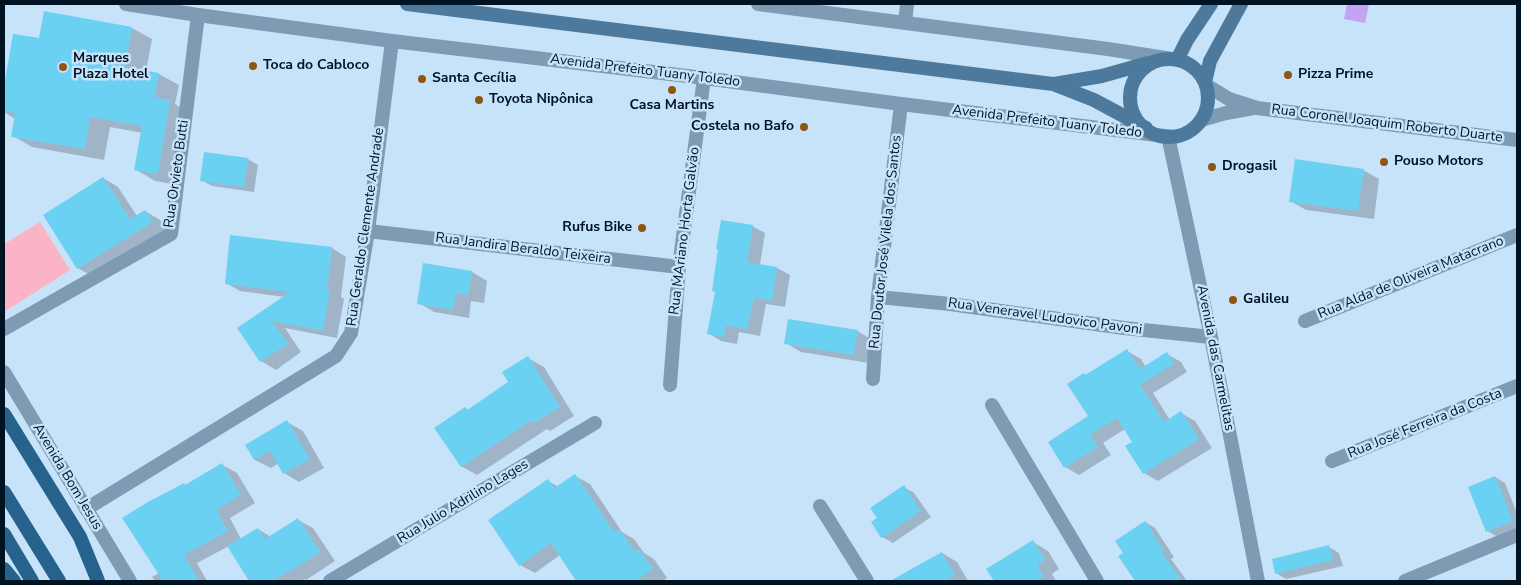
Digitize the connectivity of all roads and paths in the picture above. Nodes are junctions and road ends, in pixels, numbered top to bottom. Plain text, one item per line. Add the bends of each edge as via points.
1 (126, 4) edge
2 (407, 4) edge
3 (758, 4) edge
4 (907, 4) edge
5 (1211, 4) edge
6 (1241, 4) edge
7 (198, 15) junction
8 (905, 23) junction
9 (392, 41) junction
10 (1174, 59) junction
11 (1156, 61) junction
12 (704, 78) junction
13 (1205, 83) junction
14 (1054, 84) junction
15 (901, 104) junction
16 (1257, 108) junction
17 (1201, 120) junction
18 (1146, 128) junction
19 (1167, 136) junction
20 (1517, 140) edge
21 (368, 231) junction
22 (1517, 235) edge
23 (679, 267) junction
24 (878, 298) junction
25 (1305, 321) dead end
26 (4, 329) edge
27 (1211, 337) junction
28 (4, 372) edge
29 (873, 379) dead end
30 (670, 385) dead end
31 (1517, 386) edge
32 (992, 405) dead end
33 (4, 414) edge
34 (595, 423) dead end
35 (1332, 461) dead end
36 (4, 492) edge
37 (820, 506) dead end
38 (86, 509) junction
39 (4, 534) edge
40 (1517, 535) edge
41 (4, 568) edge
42 (1426, 577) edge
43 (14, 581) edge
44 (32, 581) edge
45 (59, 581) edge
46 (98, 581) edge
47 (130, 581) edge
48 (330, 581) edge
49 (867, 581) edge
50 (1096, 581) edge
51 (1258, 581) edge
52 (1405, 581) edge

1 - 7 street, Avenida Prefeito Tuany Toledo
2 - 14 main road, Avenida Prefeito Tuany Toledo
3 - 8 street
4 - 8 street
5 - 10 main road
6 - 13 main road via 1210,61
7 - 9 street, Avenida Prefeito Tuany Toledo
7 - 26 street, Rua Orvieto Butti via 171,234
8 - 10 street
9 - 12 street, Avenida Prefeito Tuany Toledo
9 - 21 street, Rua Geraldo Clemente Andrade
10 - 11 main road
10 - 13 main road via 1194,67
11 - 14 main road, Avenida Prefeito Tuany Toledo via 1102,76
11 - 18 main road via 1139,73 1131,92 1134,112
12 - 15 street, Avenida Prefeito Tuany Toledo
12 - 23 street, Rua MAriano Horta Galvão
13 - 16 street, Rua Coronel Joaquim Roberto Duarte via 1229,99
13 - 17 main road via 1208,103
14 - 18 main road, Avenida Prefeito Tuany Toledo via 1094,100
15 - 19 street, Avenida Prefeito Tuany Toledo
15 - 24 street, Rua Doutor José Vilela dos Santos
16 - 17 street, Rua Coronel Joaquim Roberto Duarte
16 - 20 street, Rua Coronel Joaquim Roberto Duarte
17 - 19 main road via 1187,132
18 - 19 main road
19 - 27 street, Avenida das Carmelitas
21 - 23 street, Rua Jandira Beraldo Teixeira
21 - 38 street, Rua Geraldo Clemente Andrade via 351,333 336,356
22 - 25 street, Rua Alda de Oliveira Matacrano
23 - 30 street, Rua MAriano Horta Galvão
24 - 27 street, Rua Veneravel Ludovico Pavoni
24 - 29 street, Rua Doutor José Vilela dos Santos
27 - 51 street, Avenida das Carmelitas
28 - 38 street, Avenida Bom Jesus
31 - 35 street, Rua José Ferreira da Costa
32 - 50 street
33 - 46 main road via 80,537
34 - 48 street, Rua Julio Adrilino Lages
36 - 45 main road
37 - 49 street
38 - 47 street, Avenida Bom Jesus
39 - 44 main road
40 - 42 street
41 - 43 main road
42 - 52 street

